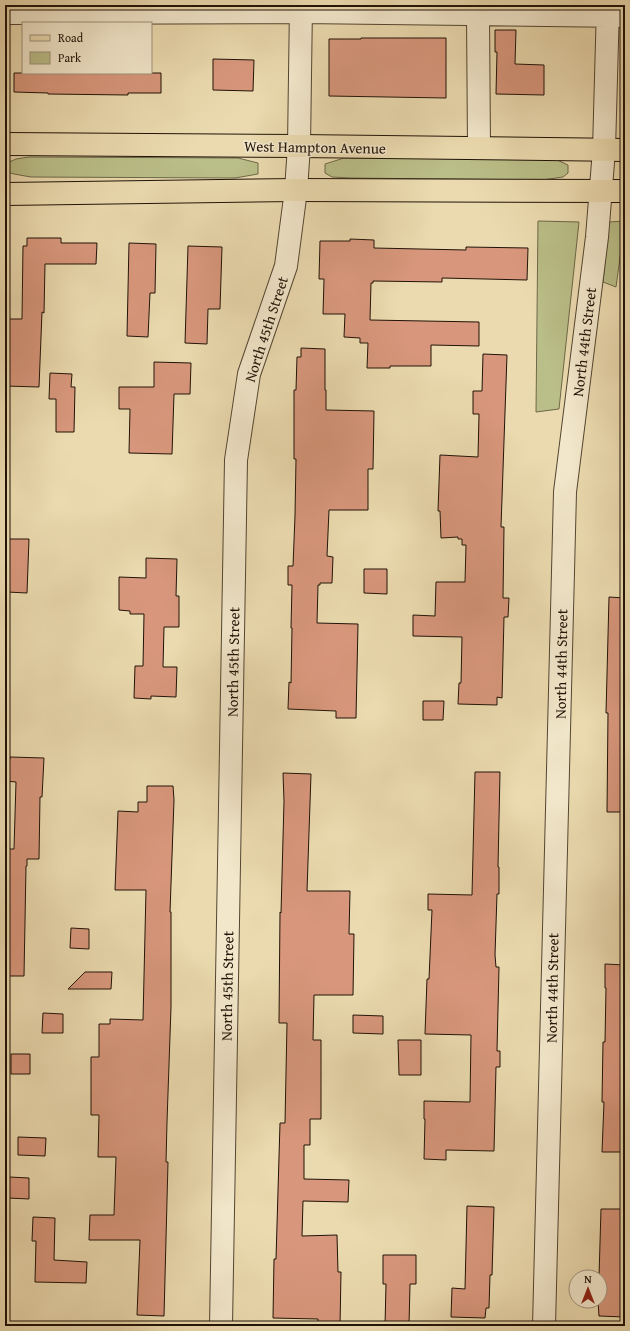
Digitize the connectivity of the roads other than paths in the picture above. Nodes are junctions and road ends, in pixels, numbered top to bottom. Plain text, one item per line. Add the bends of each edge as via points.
1 (301, 8) edge
2 (5, 13) edge
3 (614, 13) edge
4 (478, 14) junction
5 (5, 144) edge
6 (298, 146) junction
7 (479, 148) junction
8 (615, 150) edge
9 (296, 190) junction
10 (600, 191) junction
11 (625, 191) edge
12 (5, 194) edge
13 (221, 1326) edge
14 (544, 1326) edge

1 - 2 street
1 - 4 street
1 - 6 street, North 45th Street
3 - 4 street
3 - 8 street, North 44th Street
4 - 7 street
5 - 6 main road, West Hampton Avenue
6 - 7 main road, West Hampton Avenue
6 - 9 street, North 45th Street
7 - 8 main road, West Hampton Avenue
8 - 10 street, North 44th Street
9 - 10 main road
9 - 12 main road
9 - 13 street, North 45th Street via 286,266 249,374 236,460
10 - 11 main road
10 - 14 street, North 44th Street via 565,492

